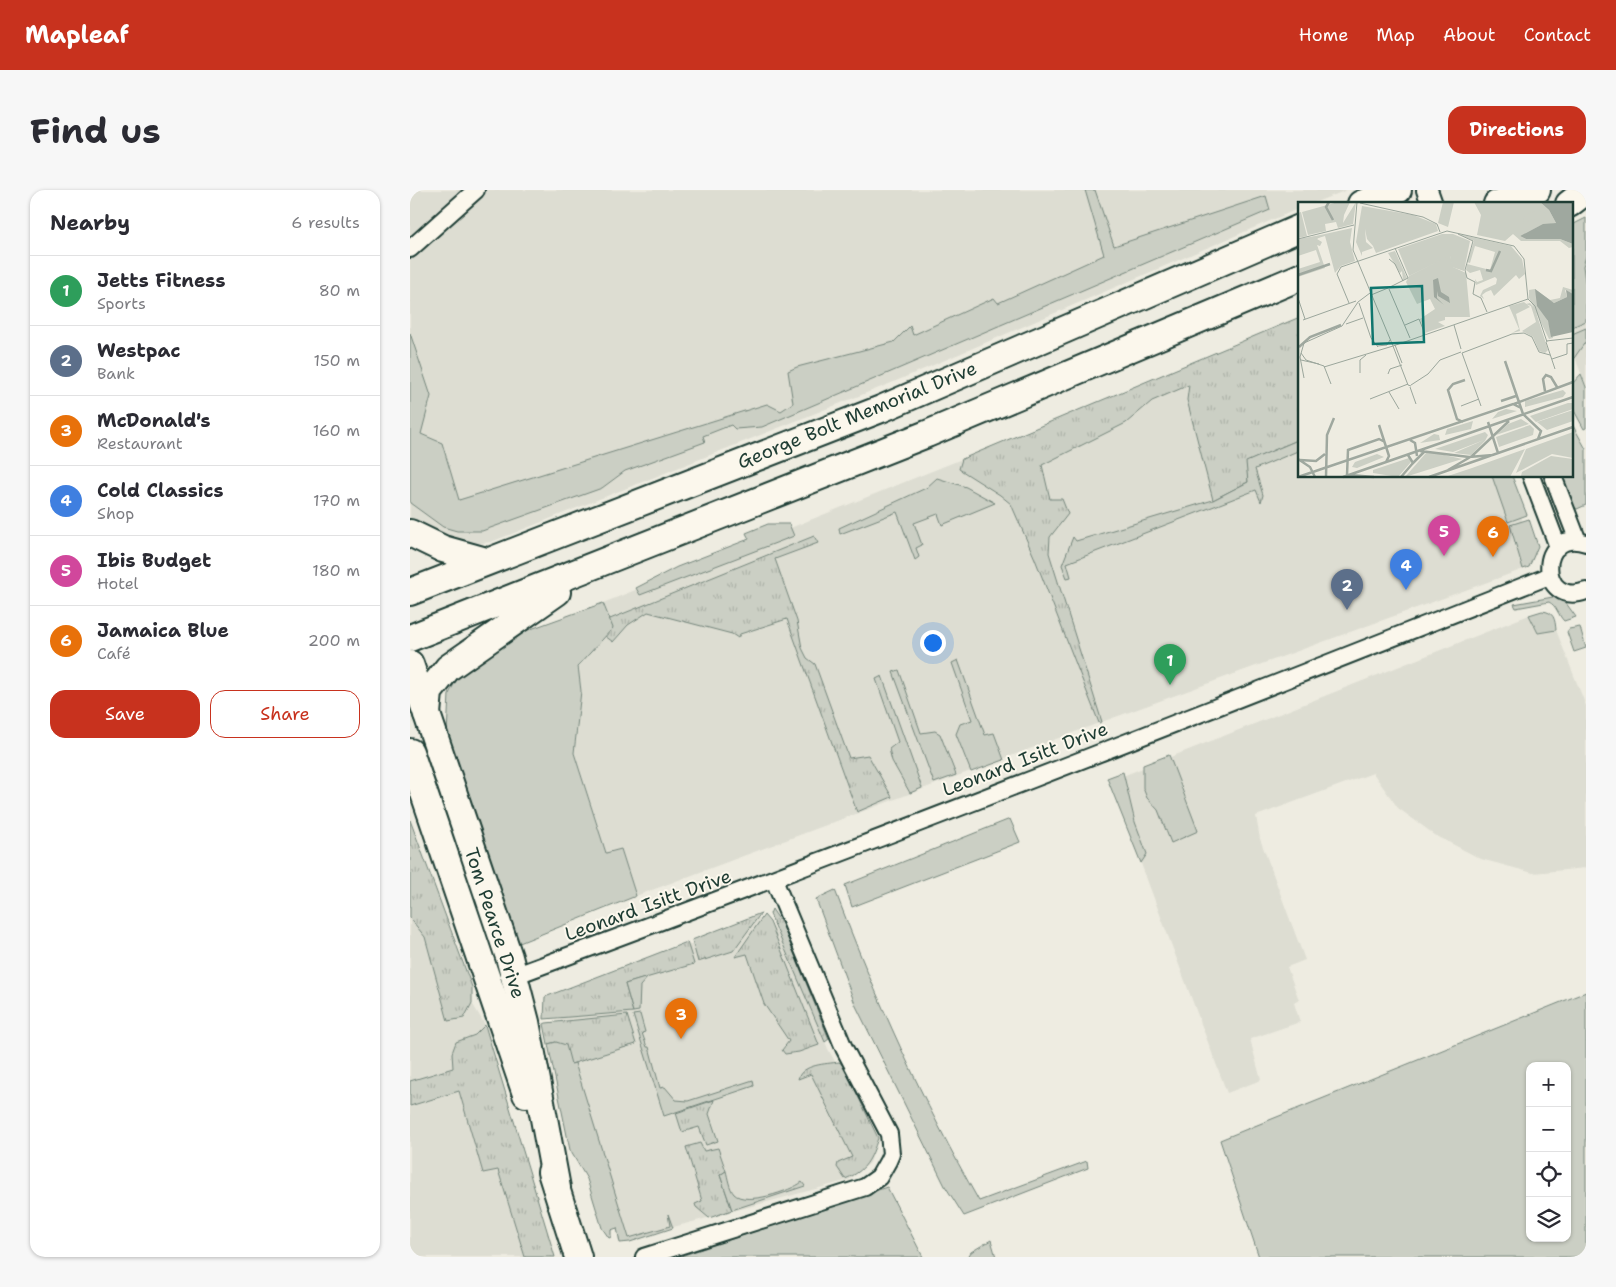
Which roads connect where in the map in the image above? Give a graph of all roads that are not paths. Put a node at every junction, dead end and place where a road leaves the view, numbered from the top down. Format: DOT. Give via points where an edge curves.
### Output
graph roads {
  1 [pos="476,190"];
  2 [pos="1398,190"];
  3 [pos="1427,190"];
  4 [pos="1537,190"];
  5 [pos="1586,191"];
  6 [pos="1366,202"];
  7 [pos="1431,202"];
  8 [pos="1503,202"];
  9 [pos="1572,202"];
  10 [pos="1298,229"];
  11 [pos="410,249"];
  12 [pos="1298,278"];
  13 [pos="1532,478"];
  14 [pos="1554,478"];
  15 [pos="410,533"];
  16 [pos="1582,542"];
  17 [pos="1558,547"];
  18 [pos="486,561"];
  19 [pos="593,567"];
  20 [pos="1549,576"];
  21 [pos="1586,591"];
  22 [pos="410,592"];
  23 [pos="410,638"];
  24 [pos="410,664"];
  25 [pos="428,718"];
  26 [pos="410,752"];
  27 [pos="410,773"];
  28 [pos="424,795"];
  29 [pos="774,880"];
  30 [pos="514,976"];
  31 [pos="557,1188"];
  32 [pos="578,1257"];
  33 [pos="644,1257"];
  1 -- 11 [label="street"];
  2 -- 6 [label="main road"];
  3 -- 7 [label="street"];
  4 -- 8 [label="main road"];
  5 -- 9 [label="main road"];
  10 -- 18 [label="main road, George Bolt Memorial Drive" via="881,409"];
  12 -- 19 [label="main road" via="927,434"];
  13 -- 17 [label="street"];
  14 -- 16 [label="street"];
  15 -- 18 [label="main road" via="443,549"];
  16 -- 17 [label="street" via="1569,541"];
  17 -- 20 [label="street" via="1549,559"];
  18 -- 22 [label="main road, George Bolt Memorial Drive"];
  19 -- 23 [label="main road"];
  19 -- 25 [label="main road" via="448,668 429,692"];
  20 -- 21 [label="street" via="1565,592"];
  20 -- 29 [label="street, Leonard Isitt Drive"];
  24 -- 25 [label="main road, Tom Pearce Drive"];
  25 -- 30 [label="main road, Tom Pearce Drive"];
  26 -- 28 [label="main road, Tom Pearce Drive"];
  27 -- 28 [label="main road"];
  28 -- 31 [label="main road, Tom Pearce Drive"];
  29 -- 30 [label="street, Leonard Isitt Drive"];
  29 -- 33 [label="street" via="844,1048 889,1134 891,1154 879,1177 865,1187"];
  30 -- 31 [label="main road, Tom Pearce Drive" via="526,1022"];
  31 -- 32 [label="main road, Tom Pearce Drive"];
}
